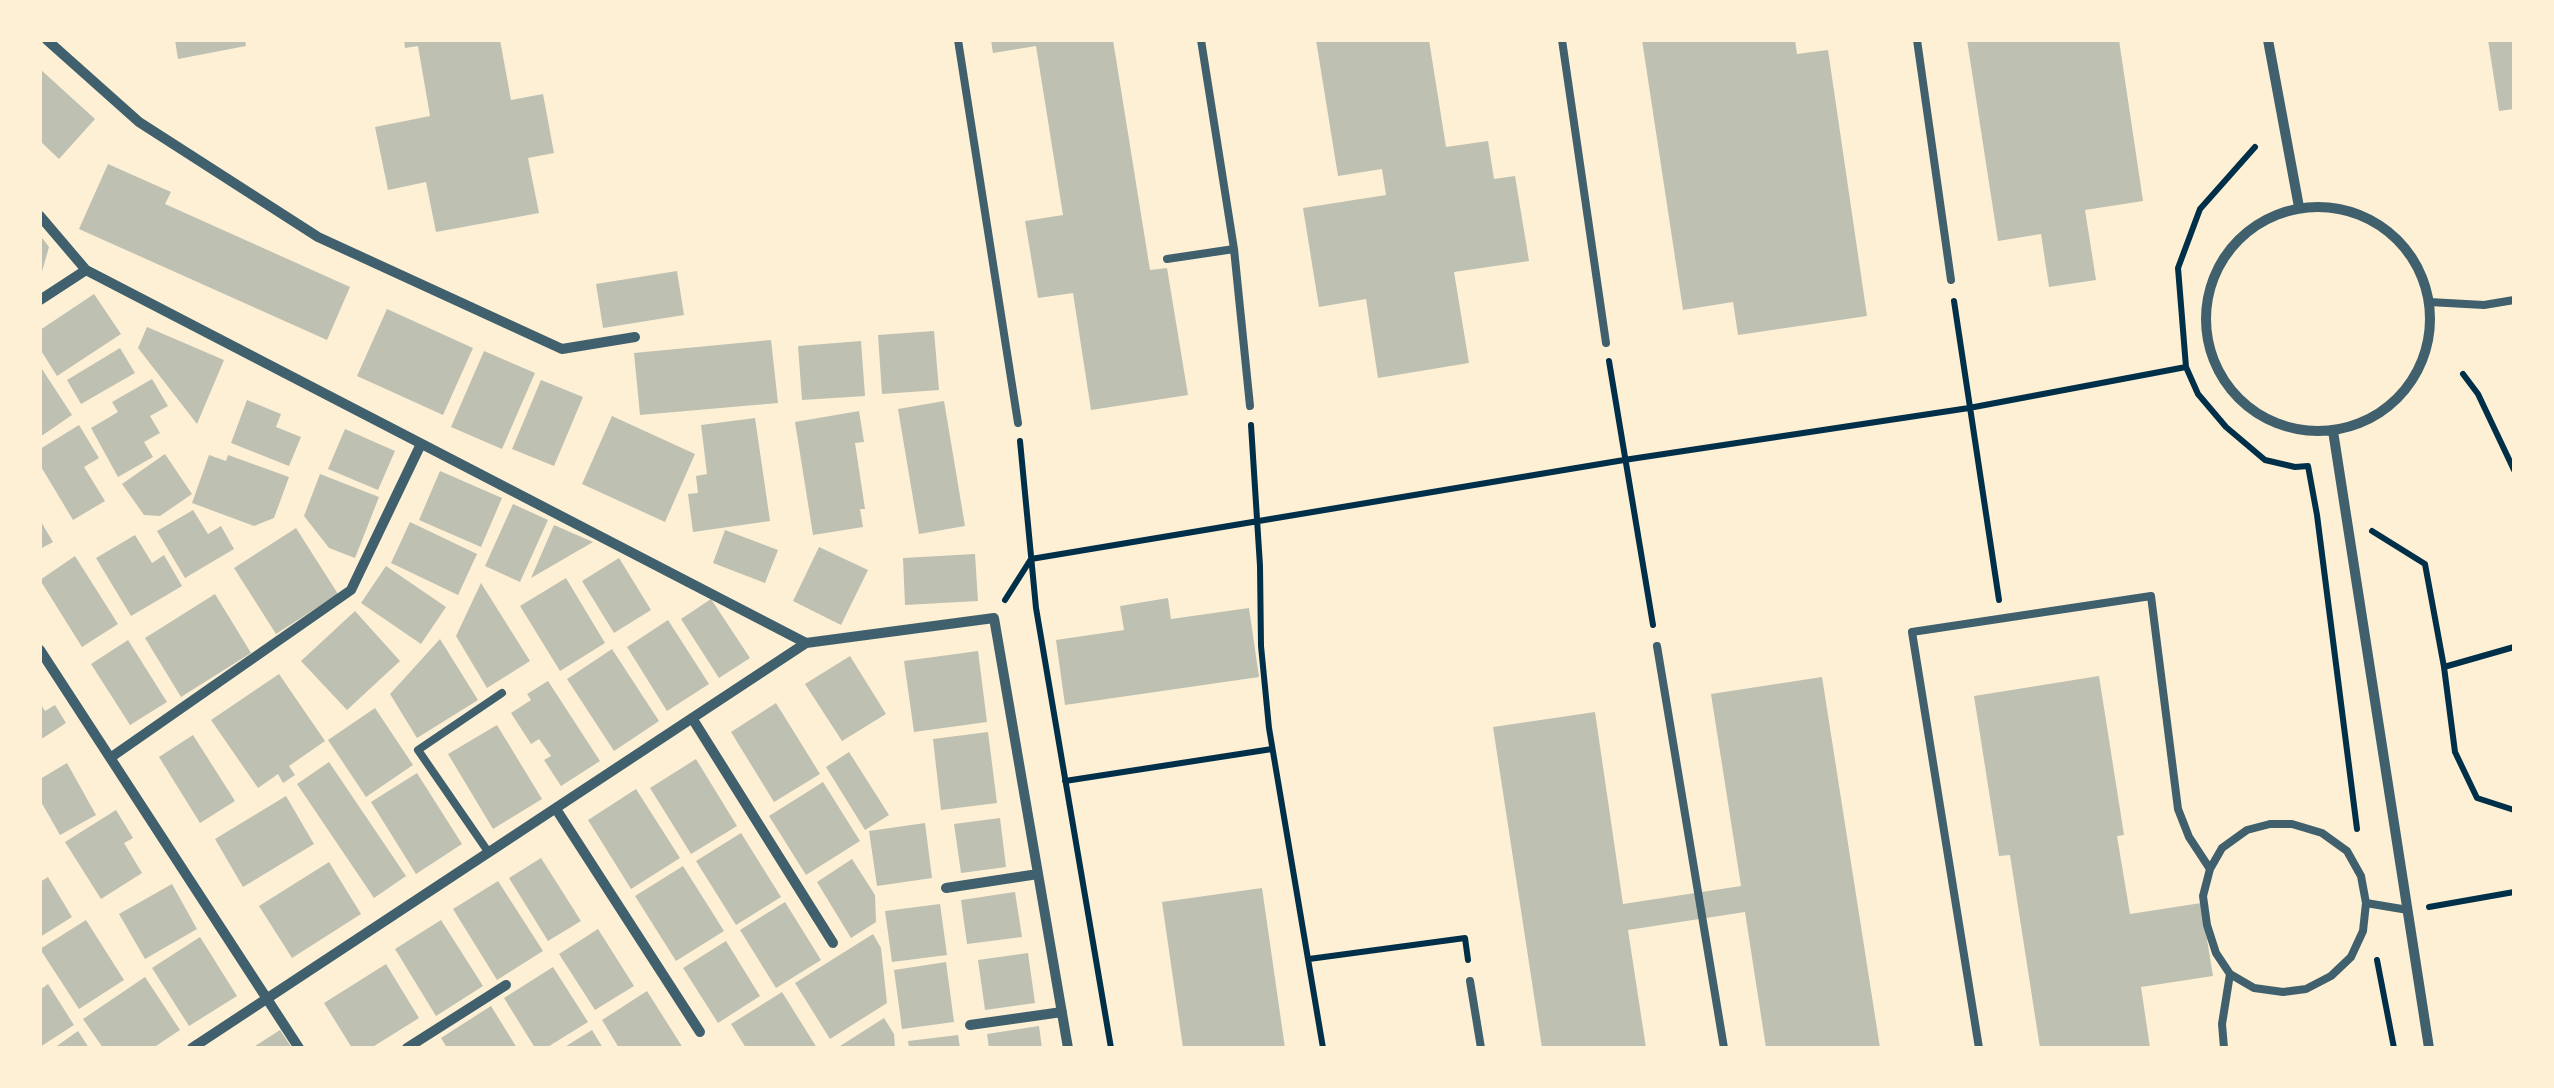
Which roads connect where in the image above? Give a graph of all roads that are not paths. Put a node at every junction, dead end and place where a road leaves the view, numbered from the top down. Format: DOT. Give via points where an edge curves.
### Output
graph roads {
  1 [pos="47,40"];
  2 [pos="958,40"];
  3 [pos="1200,40"];
  4 [pos="1562,40"];
  5 [pos="1916,40"];
  6 [pos="2268,40"];
  7 [pos="2299,207"];
  8 [pos="40,216"];
  9 [pos="1234,250"];
  10 [pos="1167,259"];
  11 [pos="86,270"];
  12 [pos="1951,280"];
  13 [pos="40,300"];
  14 [pos="2514,300"];
  15 [pos="2430,302"];
  16 [pos="635,337"];
  17 [pos="1606,343"];
  18 [pos="1250,406"];
  19 [pos="1018,423"];
  20 [pos="2333,431"];
  21 [pos="421,444"];
  22 [pos="806,643"];
  23 [pos="1657,646"];
  24 [pos="40,650"];
  25 [pos="502,693"];
  26 [pos="692,718"];
  27 [pos="110,758"];
  28 [pos="556,809"];
  29 [pos="489,854"];
  30 [pos="2210,870"];
  31 [pos="1038,874"];
  32 [pos="946,888"];
  33 [pos="2366,903"];
  34 [pos="2408,910"];
  35 [pos="833,943"];
  36 [pos="2230,974"];
  37 [pos="1470,981"];
  38 [pos="506,985"];
  39 [pos="267,1000"];
  40 [pos="1062,1012"];
  41 [pos="970,1025"];
  42 [pos="700,1032"];
  43 [pos="192,1048"];
  44 [pos="299,1048"];
  45 [pos="407,1048"];
  46 [pos="1068,1048"];
  47 [pos="1481,1048"];
  48 [pos="1724,1048"];
  49 [pos="1979,1048"];
  50 [pos="2224,1048"];
  51 [pos="2430,1048"];
  1 -- 16 [label="street" via="139,122 318,237 562,349"];
  2 -- 19 [label="lane"];
  3 -- 9 [label="lane"];
  4 -- 17 [label="lane"];
  5 -- 12 [label="lane"];
  6 -- 7 [label="street"];
  7 -- 15 [label="street" via="2329,206 2384,227 2421,272"];
  7 -- 20 [label="street" via="2240,237 2220,263 2208,294 2206,328 2222,377 2248,406 2281,425"];
  8 -- 11 [label="street"];
  9 -- 10 [label="lane"];
  9 -- 18 [label="lane"];
  11 -- 13 [label="street"];
  11 -- 21 [label="street"];
  14 -- 15 [label="lane"];
  15 -- 20 [label="street" via="2427,346 2408,387 2374,416"];
  20 -- 34 [label="street"];
  21 -- 22 [label="street"];
  21 -- 27 [label="street" via="351,590"];
  22 -- 26 [label="street"];
  22 -- 31 [label="street" via="994,618"];
  23 -- 48 [label="lane"];
  24 -- 27 [label="street"];
  25 -- 29 [label="lane" via="418,750"];
  26 -- 28 [label="street"];
  26 -- 35 [label="street"];
  27 -- 39 [label="street"];
  28 -- 29 [label="street"];
  28 -- 42 [label="street"];
  29 -- 39 [label="street"];
  30 -- 33 [label="lane" via="2222,848 2246,830 2292,824 2322,833 2347,851"];
  30 -- 36 [label="lane" via="2203,896 2206,925"];
  30 -- 49 [label="lane" via="2178,808 2151,596 1912,632"];
  31 -- 32 [label="street"];
  31 -- 40 [label="street"];
  33 -- 34 [label="lane"];
  33 -- 36 [label="lane" via="2363,932 2331,976 2283,992 2254,988"];
  34 -- 51 [label="street"];
  36 -- 50 [label="lane"];
  37 -- 47 [label="lane"];
  38 -- 45 [label="street"];
  39 -- 43 [label="street"];
  39 -- 44 [label="street"];
  40 -- 41 [label="street"];
  40 -- 46 [label="street"];
}
